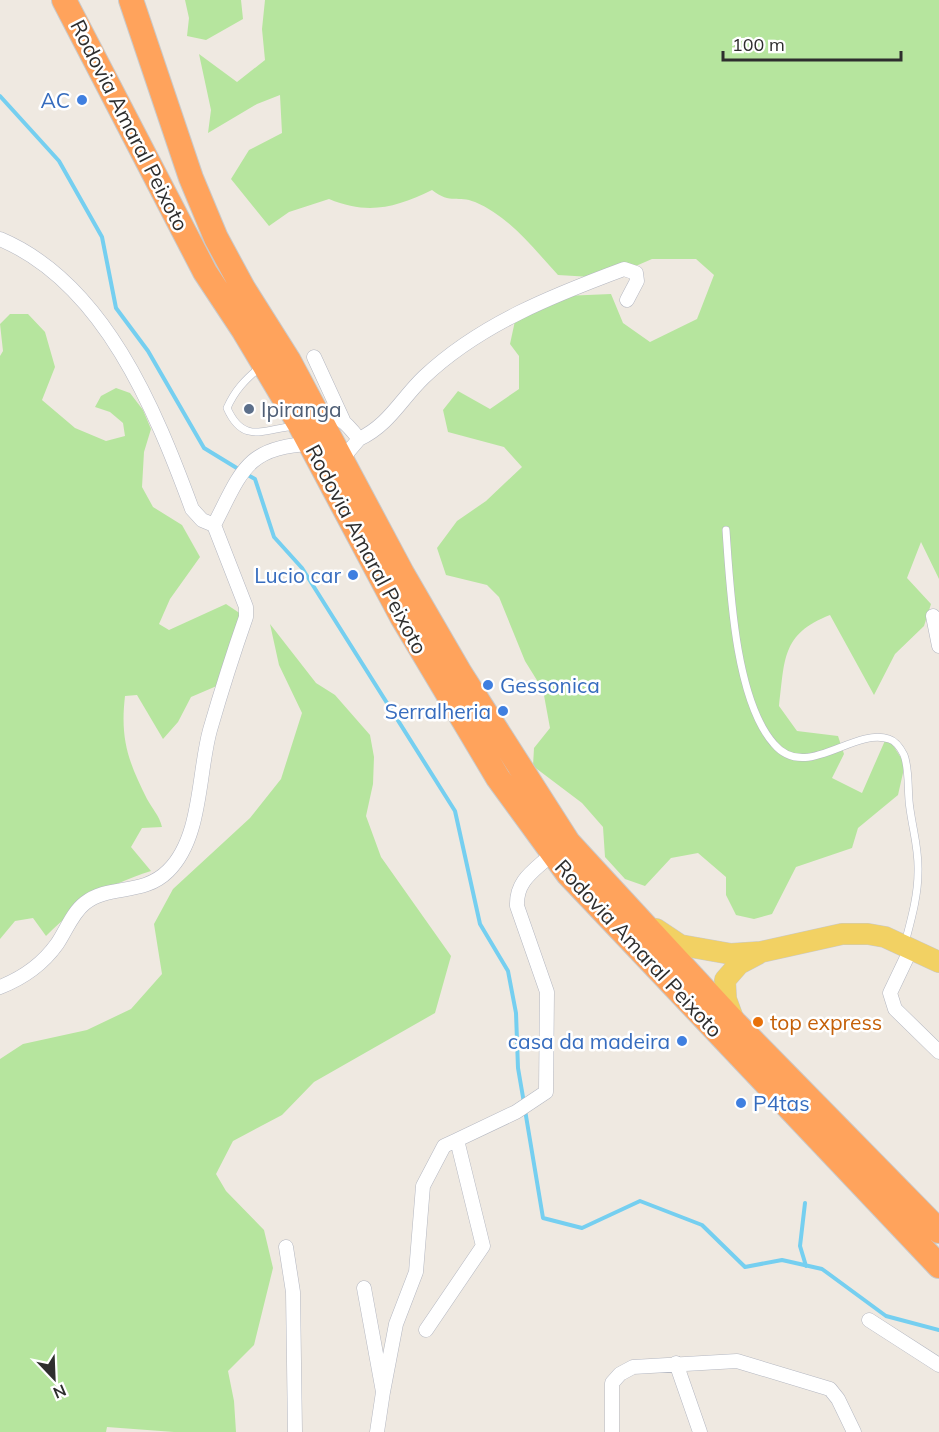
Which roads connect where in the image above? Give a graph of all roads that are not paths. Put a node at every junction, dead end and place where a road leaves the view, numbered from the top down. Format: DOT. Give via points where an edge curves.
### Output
graph roads {
  1 [pos="64,0"];
  2 [pos="84,0"];
  3 [pos="119,0"];
  4 [pos="131,0"];
  5 [pos="191,178"];
  6 [pos="162,189"];
  7 [pos="0,239"];
  8 [pos="627,300"];
  9 [pos="315,357"];
  10 [pos="264,364"];
  11 [pos="343,420"];
  12 [pos="310,428"];
  13 [pos="359,440"];
  14 [pos="342,459"];
  15 [pos="214,525"];
  16 [pos="726,530"];
  17 [pos="933,616"];
  18 [pos="939,646"];
  19 [pos="552,854"];
  20 [pos="610,889"];
  21 [pos="908,947"];
  22 [pos="761,952"];
  23 [pos="939,962"];
  24 [pos="0,987"];
  25 [pos="735,1023"];
  26 [pos="939,1052"];
  27 [pos="457,1140"];
  28 [pos="939,1231"];
  29 [pos="286,1247"];
  30 [pos="939,1266"];
  31 [pos="364,1288"];
  32 [pos="869,1320"];
  33 [pos="426,1329"];
  34 [pos="676,1363"];
  35 [pos="939,1365"];
  36 [pos="382,1392"];
  37 [pos="295,1432"];
  38 [pos="377,1432"];
  39 [pos="612,1432"];
  40 [pos="700,1432"];
  41 [pos="854,1432"];
  1 -- 6 [label="highway, Rodovia Amaral Peixoto"];
  2 -- 6 [label="highway" via="84,13 159,166"];
  3 -- 5 [label="highway" via="169,146"];
  4 -- 5 [label="highway, Rodovia Amaral Peixoto"];
  5 -- 12 [label="highway, Rodovia Amaral Peixoto"];
  6 -- 10 [label="highway, Rodovia Amaral Peixoto" via="205,272"];
  7 -- 15 [label="street" via="47,265 101,322 148,398 192,509 202,520"];
  8 -- 13 [label="street" via="637,280 636,273 624,268 505,319 424,377 387,421"];
  9 -- 11 [label="street"];
  10 -- 12 [label="highway, Rodovia Amaral Peixoto"];
  10 -- 12 [label="lane" via="232,396 227,408 234,424 253,433"];
  11 -- 12 [label="street" via="331,414"];
  11 -- 13 [label="street"];
  12 -- 14 [label="highway, Rodovia Amaral Peixoto"];
  12 -- 15 [label="street" via="288,445 267,450 250,463"];
  12 -- 19 [label="highway, Rodovia Amaral Peixoto" via="393,600 498,778"];
  13 -- 14 [label="street"];
  14 -- 20 [label="highway, Rodovia Amaral Peixoto" via="402,573 489,720 568,842"];
  15 -- 24 [label="street" via="246,607 246,617 210,732 196,813 182,853 168,872 150,884 103,893 83,904 43,960 28,973"];
  16 -- 21 [label="lane" via="741,660 751,705 774,745 792,757 810,757 878,736 892,740 904,757 918,874"];
  17 -- 18 [label="street"];
  19 -- 27 [label="street" via="525,878 516,892 517,906 547,992 547,1089 516,1112"];
  19 -- 30 [label="highway, Rodovia Amaral Peixoto"];
  20 -- 22 [label="main road" via="662,935 680,945 731,954"];
  20 -- 25 [label="highway, Rodovia Amaral Peixoto"];
  21 -- 22 [label="main road" via="885,937 858,933"];
  21 -- 23 [label="main road"];
  21 -- 26 [label="street" via="890,993 895,1009"];
  22 -- 25 [label="main road" via="739,964 725,980 726,999"];
  25 -- 28 [label="highway, Rodovia Amaral Peixoto"];
  27 -- 33 [label="street" via="483,1246"];
  27 -- 36 [label="street" via="444,1146 423,1186 416,1272 396,1324"];
  29 -- 37 [label="street" via="293,1293"];
  31 -- 36 [label="street"];
  32 -- 35 [label="street"];
  34 -- 39 [label="street" via="633,1367 620,1374 611,1390"];
  34 -- 40 [label="street"];
  34 -- 41 [label="street" via="738,1361 830,1389"];
  36 -- 38 [label="street"];
}
